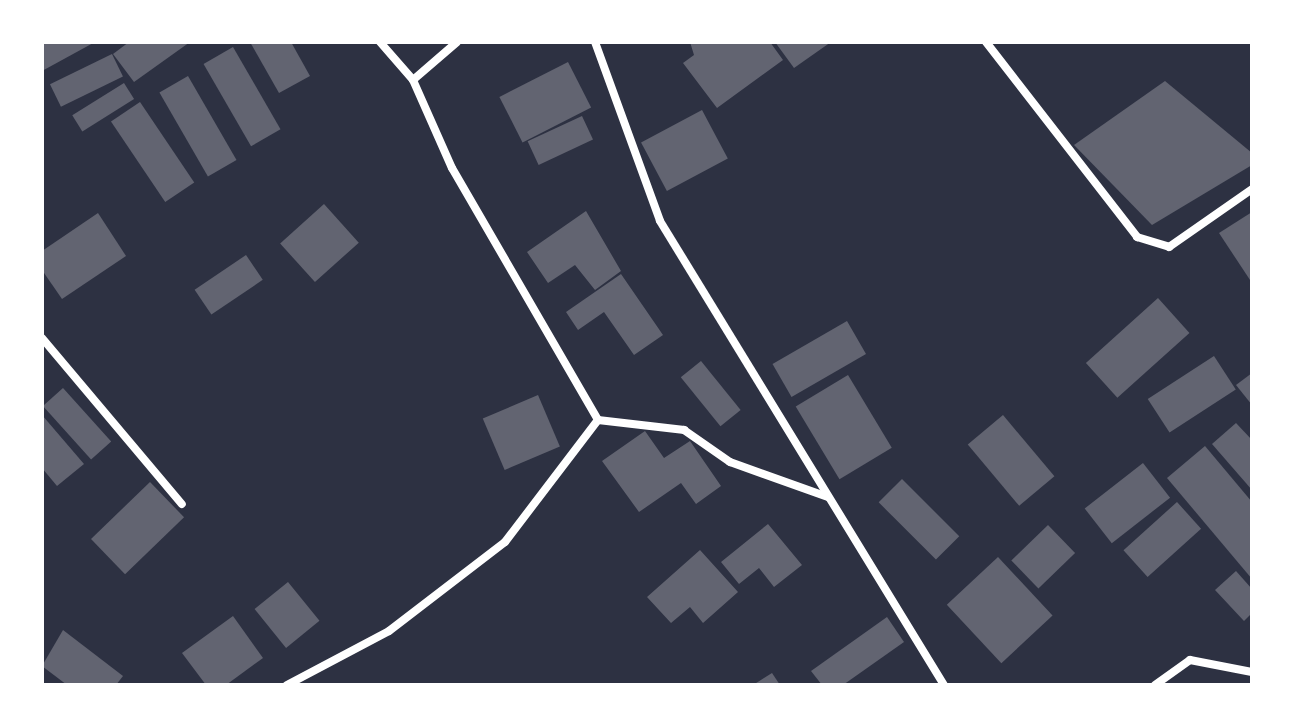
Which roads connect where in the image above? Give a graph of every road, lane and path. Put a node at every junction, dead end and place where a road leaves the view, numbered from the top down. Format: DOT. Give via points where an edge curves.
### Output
graph roads {
  1 [pos="380,42"];
  2 [pos="457,42"];
  3 [pos="595,42"];
  4 [pos="986,42"];
  5 [pos="413,80"];
  6 [pos="1252,189"];
  7 [pos="42,338"];
  8 [pos="598,420"];
  9 [pos="829,497"];
  10 [pos="182,504"];
  11 [pos="1252,672"];
  12 [pos="287,685"];
  13 [pos="944,685"];
  14 [pos="1155,685"];
  1 -- 5 [label="street"];
  2 -- 5 [label="street"];
  3 -- 9 [label="street" via="660,221"];
  4 -- 6 [label="street" via="1137,237 1169,247"];
  5 -- 8 [label="street" via="452,168"];
  7 -- 10 [label="street"];
  8 -- 9 [label="street" via="684,430 730,462"];
  8 -- 12 [label="street" via="505,542 389,631"];
  9 -- 13 [label="street"];
  11 -- 14 [label="street" via="1190,660"];
}
